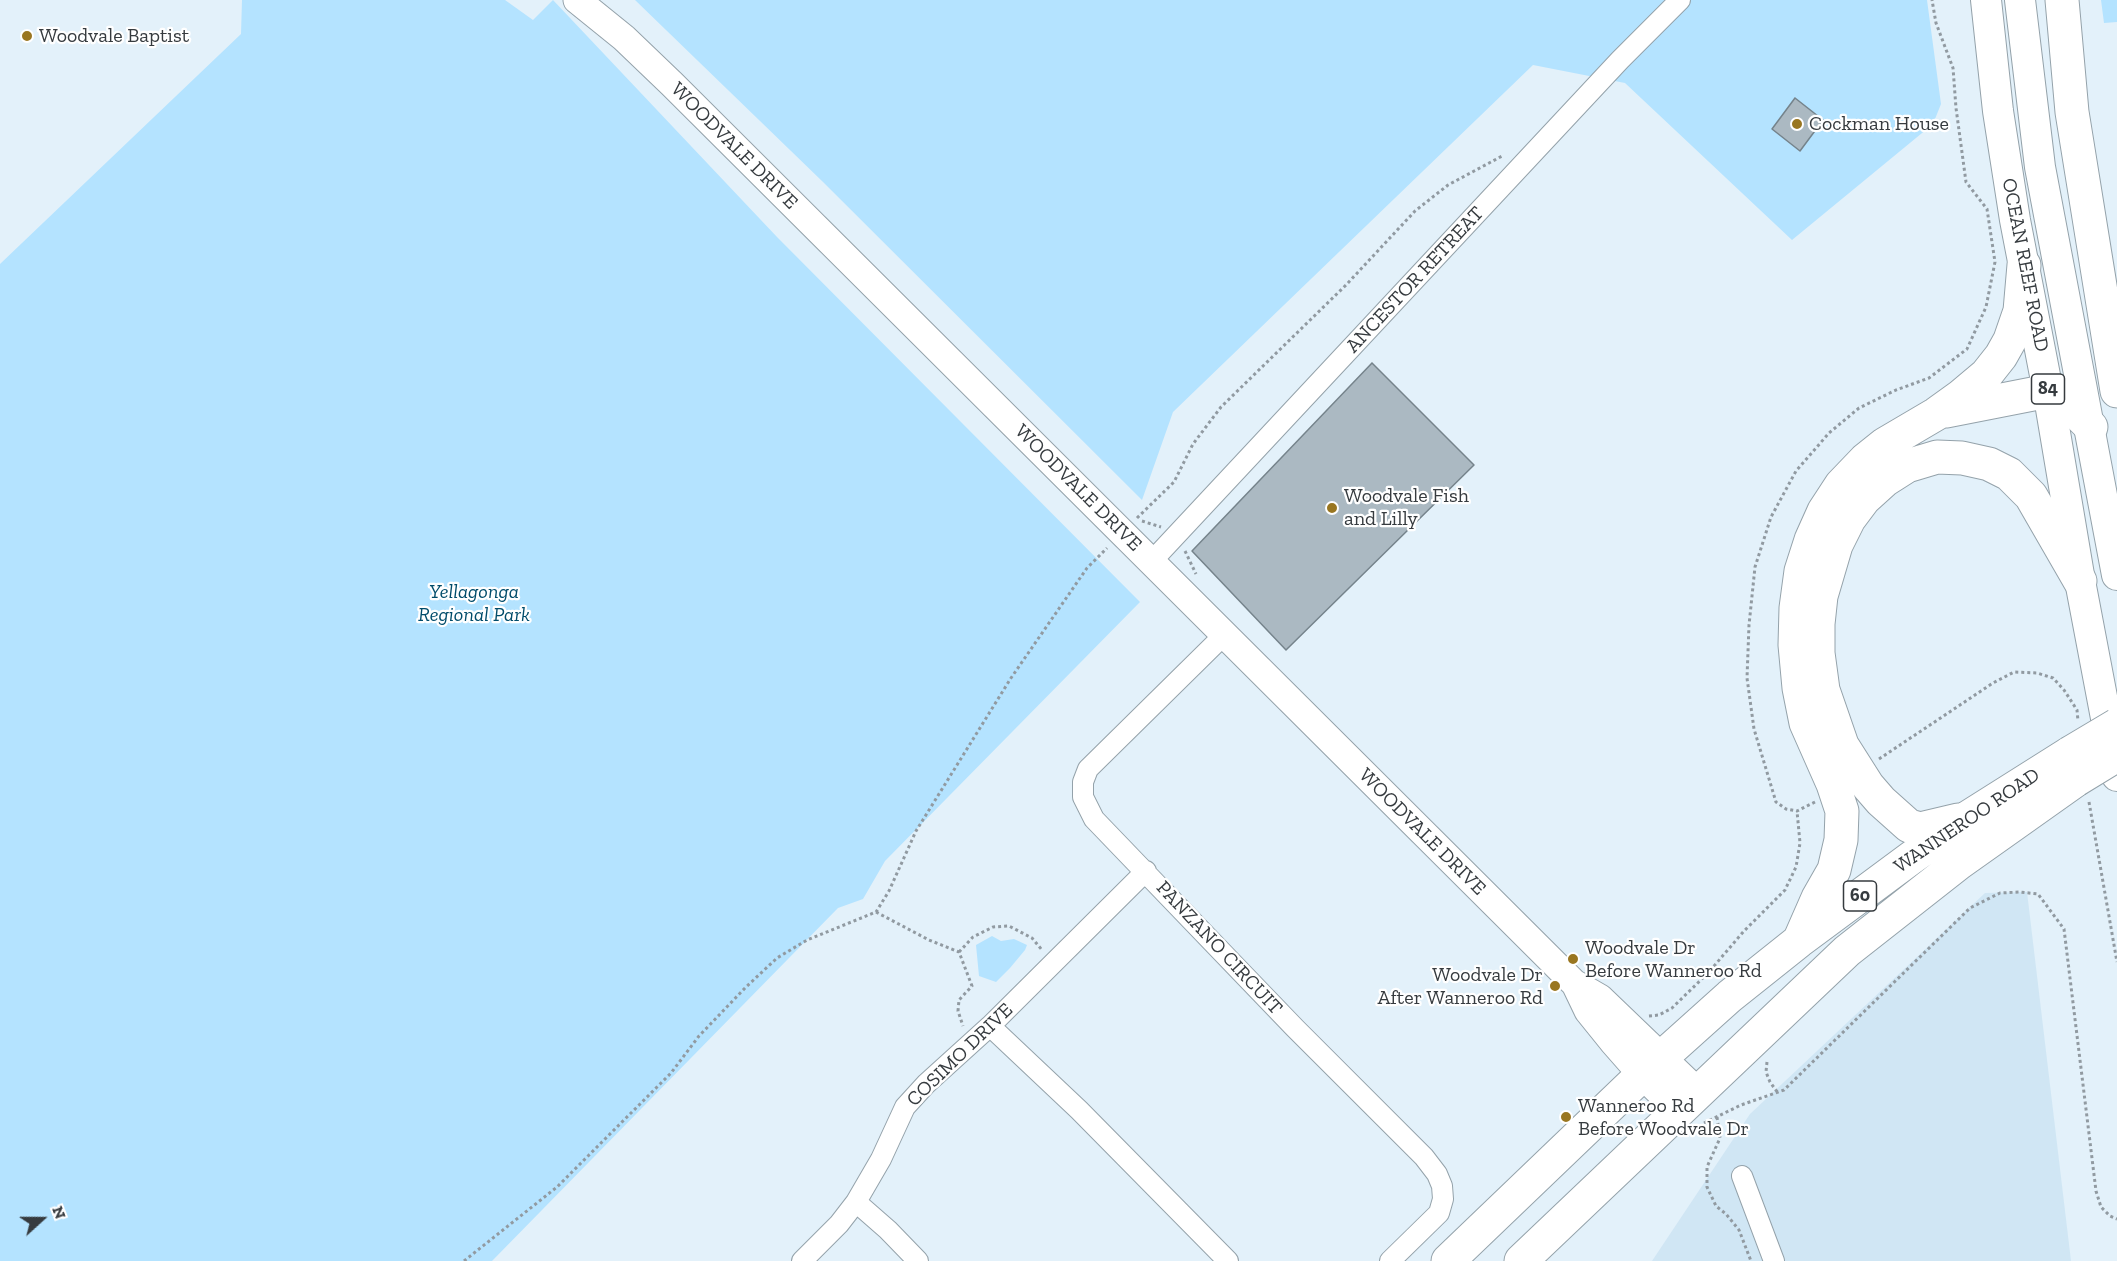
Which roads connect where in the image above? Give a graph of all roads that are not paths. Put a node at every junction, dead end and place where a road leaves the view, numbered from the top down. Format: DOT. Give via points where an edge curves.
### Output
graph roads {
  1 [pos="577,0"];
  2 [pos="1680,0"];
  3 [pos="1986,0"];
  4 [pos="2020,0"];
  5 [pos="2062,0"];
  6 [pos="2024,266"];
  7 [pos="2048,391"];
  8 [pos="2117,391"];
  9 [pos="1936,414"];
  10 [pos="2091,427"];
  11 [pos="1152,561"];
  12 [pos="2117,575"];
  13 [pos="2080,581"];
  14 [pos="1224,635"];
  15 [pos="2117,725"];
  16 [pos="2117,755"];
  17 [pos="2073,766"];
  18 [pos="2117,776"];
  19 [pos="1967,818"];
  20 [pos="1146,871"];
  21 [pos="1799,941"];
  22 [pos="982,1025"];
  23 [pos="1652,1066"];
  24 [pos="1698,1106"];
  25 [pos="1742,1176"];
  26 [pos="856,1202"];
  27 [pos="802,1261"];
  28 [pos="918,1261"];
  29 [pos="1228,1261"];
  30 [pos="1390,1261"];
  31 [pos="1448,1261"];
  32 [pos="1521,1261"];
  33 [pos="1774,1261"];
  1 -- 11 [label="street, WOODVALE DRIVE" via="656,69"];
  2 -- 11 [label="street, ANCESTOR RETREAT"];
  3 -- 6 [label="main road, OCEAN REEF ROAD / 84" via="1998,111"];
  4 -- 10 [label="main road, OCEAN REEF ROAD / 84" via="2040,167"];
  5 -- 8 [label="highway" via="2074,124"];
  6 -- 7 [label="main road, OCEAN REEF ROAD / 84"];
  6 -- 9 [label="highway" via="2020,311 2001,356 1986,375"];
  7 -- 9 [label="highway"];
  7 -- 10 [label="highway" via="2058,395"];
  7 -- 13 [label="main road, OCEAN REEF ROAD / 84"];
  9 -- 21 [label="highway" via="1885,444 1841,485 1824,511 1801,571 1795,645 1799,688 1806,723 1842,811 1834,870"];
  10 -- 12 [label="main road, OCEAN REEF ROAD / 84"];
  11 -- 14 [label="street, WOODVALE DRIVE"];
  13 -- 18 [label="main road, OCEAN REEF ROAD / 84"];
  13 -- 19 [label="highway" via="2031,496 2008,474 1989,464 1962,458 1937,457 1907,466 1885,480 1864,499 1836,545 1821,596 1818,653 1823,690 1842,745 1868,786 1909,825 1920,829"];
  14 -- 20 [label="street, PANZANO CIRCUIT" via="1098,757 1083,782 1083,797 1094,819"];
  14 -- 23 [label="street, WOODVALE DRIVE" via="1574,983 1588,1011"];
  15 -- 17 [label="highway, WANNEROO ROAD / 60, bridge"];
  16 -- 17 [label="highway, 60, bridge"];
  17 -- 19 [label="highway, WANNEROO ROAD / 60"];
  17 -- 24 [label="highway, 60" via="1959,863 1846,951"];
  19 -- 21 [label="highway, WANNEROO ROAD / 60"];
  20 -- 22 [label="street, COSIMO DRIVE"];
  20 -- 30 [label="street, PANZANO CIRCUIT" via="1437,1174 1443,1199 1438,1213"];
  21 -- 23 [label="highway, WANNEROO ROAD / 60"];
  22 -- 26 [label="street, COSIMO DRIVE" via="905,1107"];
  22 -- 29 [label="street" via="1079,1110"];
  23 -- 24 [label="street, WOODVALE DRIVE"];
  23 -- 31 [label="highway, WANNEROO ROAD / 60"];
  24 -- 32 [label="highway, 60"];
  25 -- 33 [label="street"];
  26 -- 27 [label="street, COSIMO DRIVE"];
  26 -- 28 [label="street"];
}
